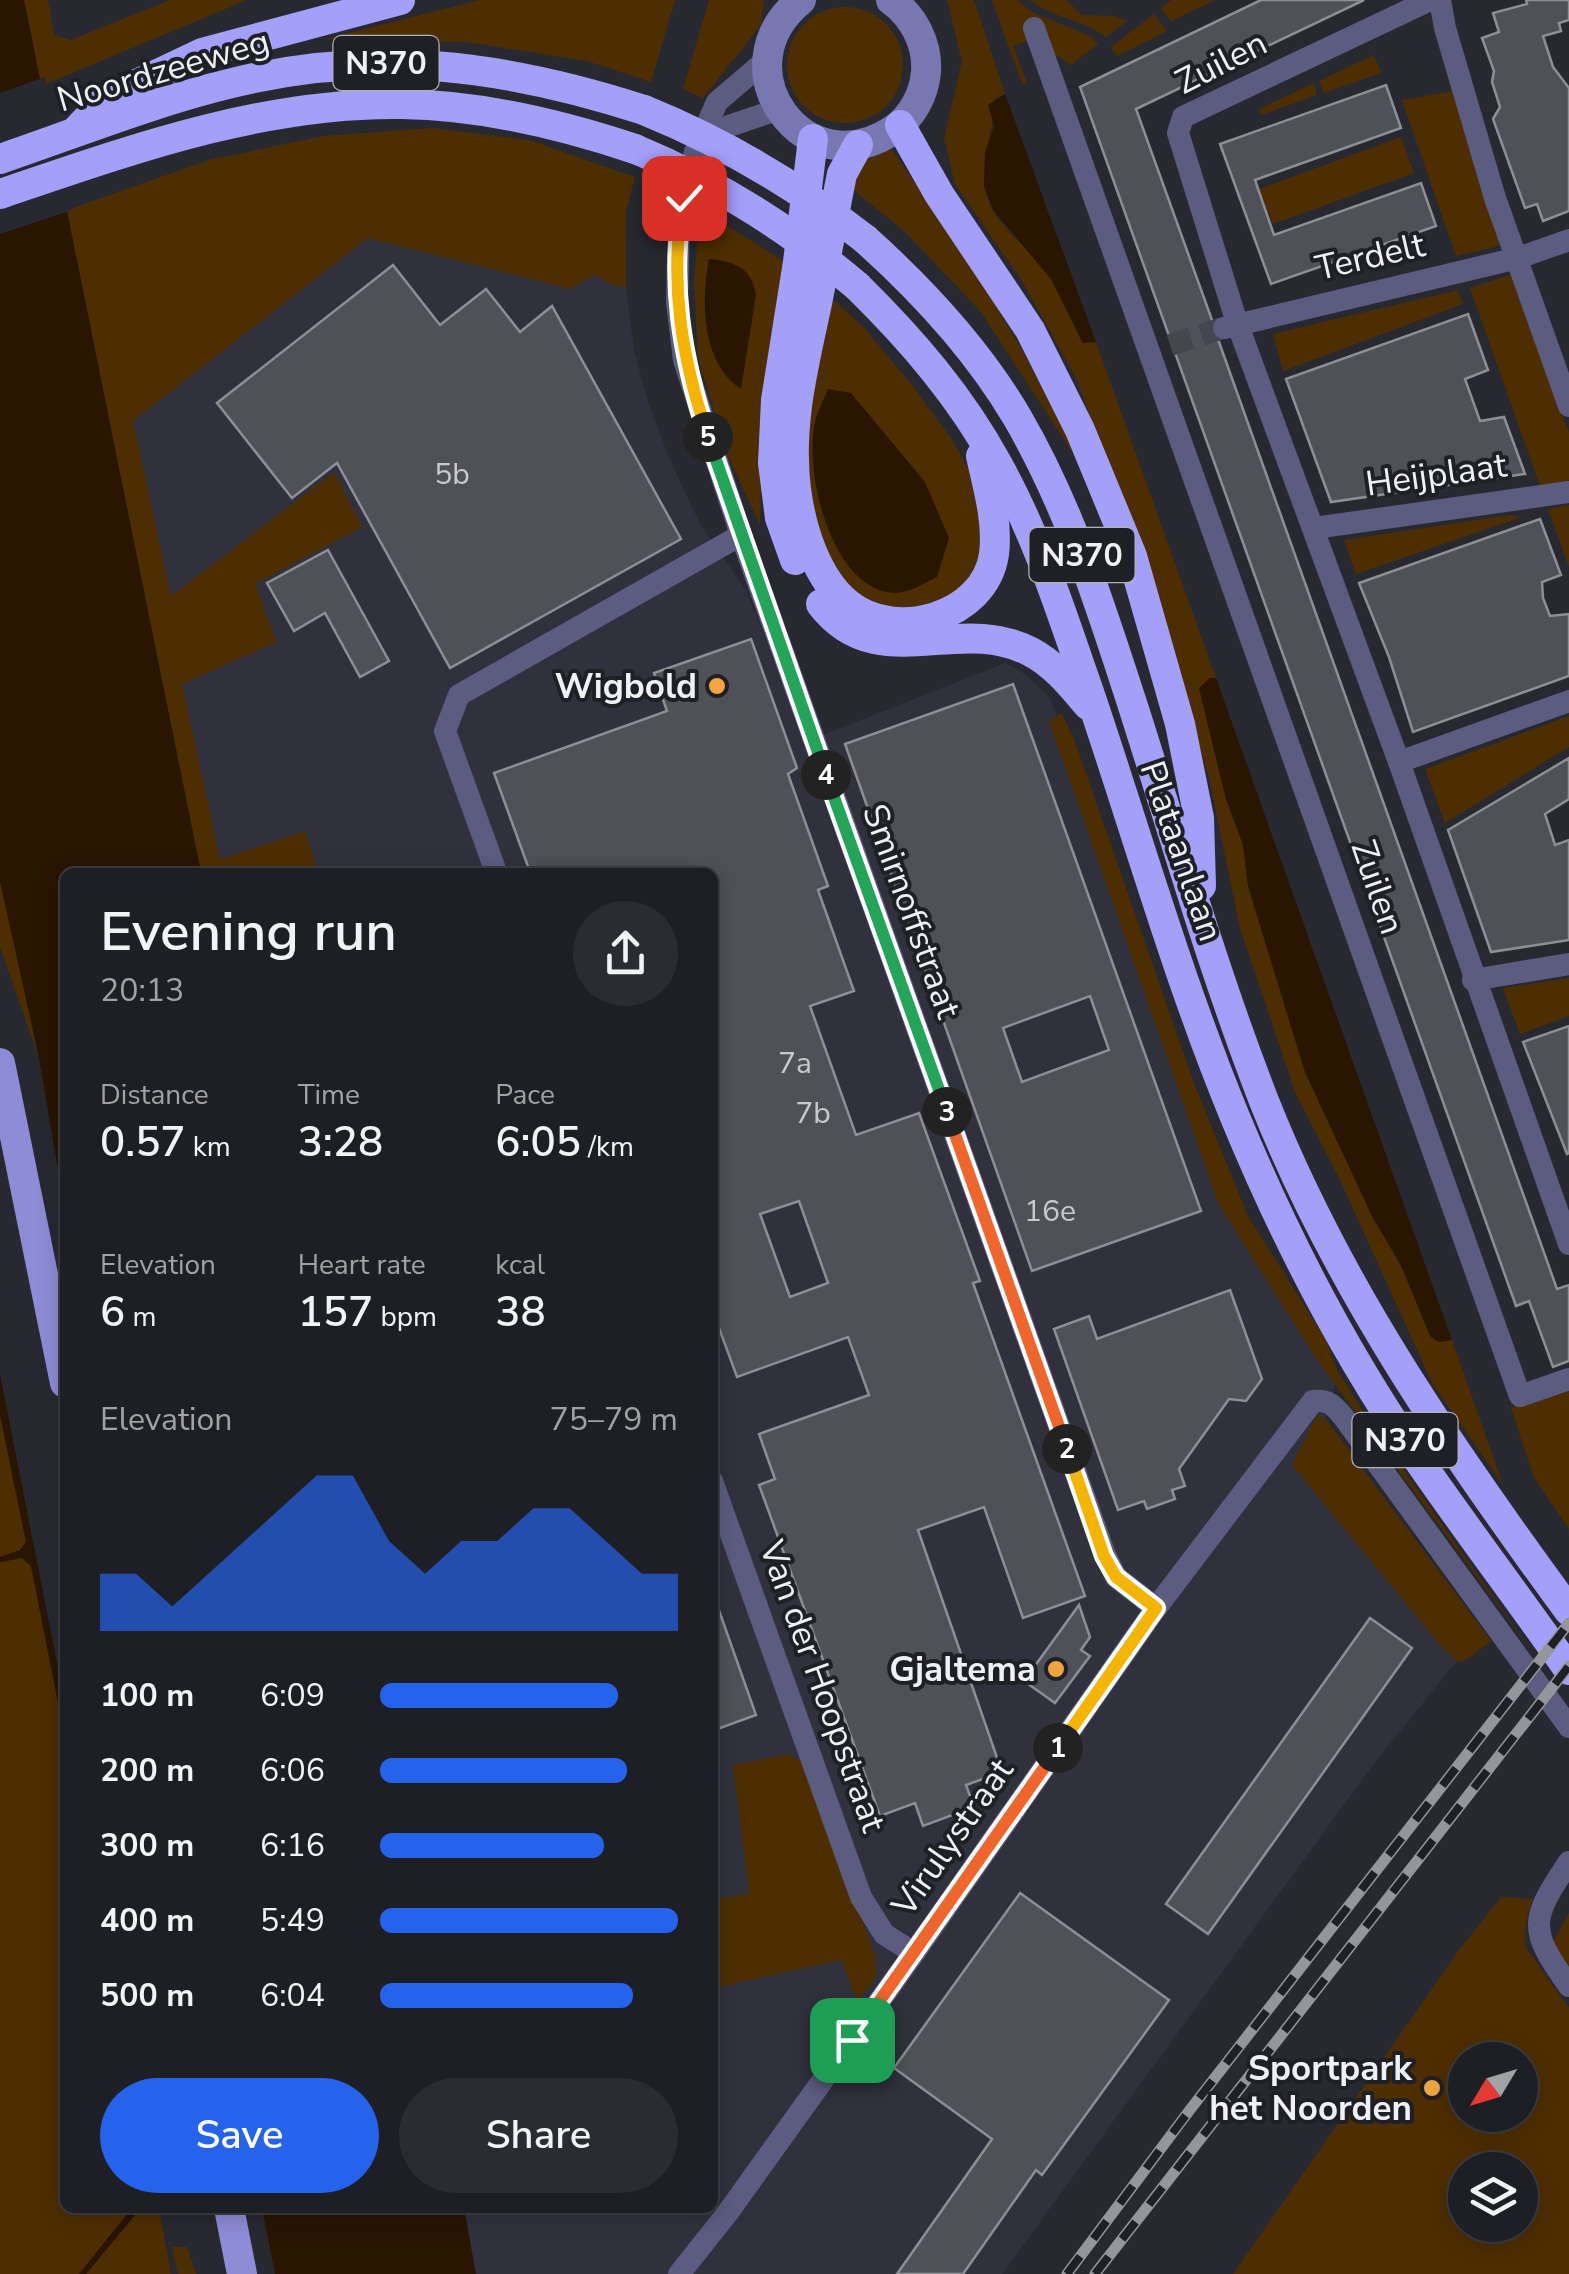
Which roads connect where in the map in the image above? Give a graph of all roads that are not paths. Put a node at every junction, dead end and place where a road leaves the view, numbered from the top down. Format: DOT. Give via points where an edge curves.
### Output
graph roads {
  1 [pos="400,0"];
  2 [pos="801,0"];
  3 [pos="1430,0"];
  4 [pos="1440,0"];
  5 [pos="903,5"];
  6 [pos="1034,28"];
  7 [pos="766,60"];
  8 [pos="127,101"];
  9 [pos="779,109"];
  10 [pos="644,110"];
  11 [pos="900,126"];
  12 [pos="813,139"];
  13 [pos="858,145"];
  14 [pos="634,149"];
  15 [pos="695,152"];
  16 [pos="0,159"];
  17 [pos="0,194"];
  18 [pos="1569,240"];
  19 [pos="1518,258"];
  20 [pos="1230,326"];
  21 [pos="1569,406"];
  22 [pos="974,424"];
  23 [pos="1569,492"];
  24 [pos="1314,528"];
  25 [pos="741,535"];
  26 [pos="1569,701"];
  27 [pos="1096,715"];
  28 [pos="1398,762"];
  29 [pos="495,868"];
  30 [pos="1202,924"];
  31 [pos="1569,964"];
  32 [pos="1474,980"];
  33 [pos="0,1063"];
  34 [pos="1569,1244"];
  35 [pos="60,1358"];
  36 [pos="1569,1378"];
  37 [pos="718,1497"];
  38 [pos="1156,1608"];
  39 [pos="1569,1611"];
  40 [pos="1569,1670"];
  41 [pos="1569,1727"];
  42 [pos="1569,1862"];
  43 [pos="914,1952"];
  44 [pos="1569,1986"];
  45 [pos="230,2213"];
  46 [pos="242,2274"];
  47 [pos="679,2274"];
  1 -- 8 [label="highway, N370" via="239,41"];
  2 -- 7 [label="main road" via="781,20"];
  3 -- 20 [label="street, Zuilen" via="1182,117 1178,133"];
  4 -- 19 [label="street"];
  5 -- 11 [label="main road" via="923,44 926,74 918,102"];
  6 -- 36 [label="street, Zuilen" via="1160,349 1520,1396"];
  7 -- 9 [label="main road"];
  7 -- 15 [label="street, Smirnoffstraat" via="717,102"];
  8 -- 10 [label="highway, Noordzeeweg / N370" via="327,66 385,63 508,74"];
  8 -- 16 [label="highway, Noordzeeweg / N370" via="74,134"];
  9 -- 12 [label="main road"];
  9 -- 15 [label="street" via="729,126"];
  10 -- 30 [label="highway, Plataanlaan / N370, bridge" via="782,178 864,239 979,361 1069,520"];
  11 -- 13 [label="main road"];
  11 -- 30 [label="highway, N370" via="1030,330 1132,556 1199,818"];
  12 -- 13 [label="main road"];
  12 -- 27 [label="highway, N370" via="773,463 780,518 802,579 838,622 871,640 990,638 1031,652"];
  13 -- 22 [label="highway, N370" via="842,174 791,440 808,542 825,578 851,607 884,621 920,622 956,607 983,581 994,556 994,512"];
  14 -- 17 [label="highway, Noordzeeweg / N370" via="537,120 402,104 294,111 136,148"];
  14 -- 22 [label="highway, Plataanlaan / N370, bridge" via="789,231 857,286 925,357"];
  15 -- 25 [label="street, Smirnoffstraat" via="679,223 676,302 684,360"];
  18 -- 19 [label="street, Terdelt"];
  19 -- 20 [label="street, Terdelt"];
  19 -- 21 [label="street"];
  20 -- 24 [label="street, Zuilen"];
  22 -- 27 [label="highway, Plataanlaan / N370" via="1038,550"];
  23 -- 24 [label="street, Heijplaat"];
  24 -- 28 [label="street, Zuilen"];
  25 -- 29 [label="street" via="459,695 445,730"];
  25 -- 38 [label="street, Smirnoffstraat" via="1104,1556 1116,1577"];
  26 -- 28 [label="street"];
  27 -- 40 [label="highway, Plataanlaan / N370" via="1218,1073 1289,1238 1416,1457"];
  28 -- 32 [label="street, Zuilen"];
  30 -- 39 [label="highway, Plataanlaan / N370" via="1265,1104 1346,1274 1427,1413"];
  31 -- 32 [label="street"];
  32 -- 34 [label="street, Zuilen"];
  33 -- 35 [label="main road"];
  37 -- 43 [label="street, Van der Hoopstraat" via="861,1897 884,1934"];
  38 -- 41 [label="street, Virulystraat" via="1305,1408 1324,1400 1345,1419"];
  38 -- 43 [label="street, Virulystraat"];
  42 -- 44 [label="street" via="1538,1922 1546,1954"];
  43 -- 47 [label="street, Virulystraat"];
  45 -- 46 [label="main road"];
}
